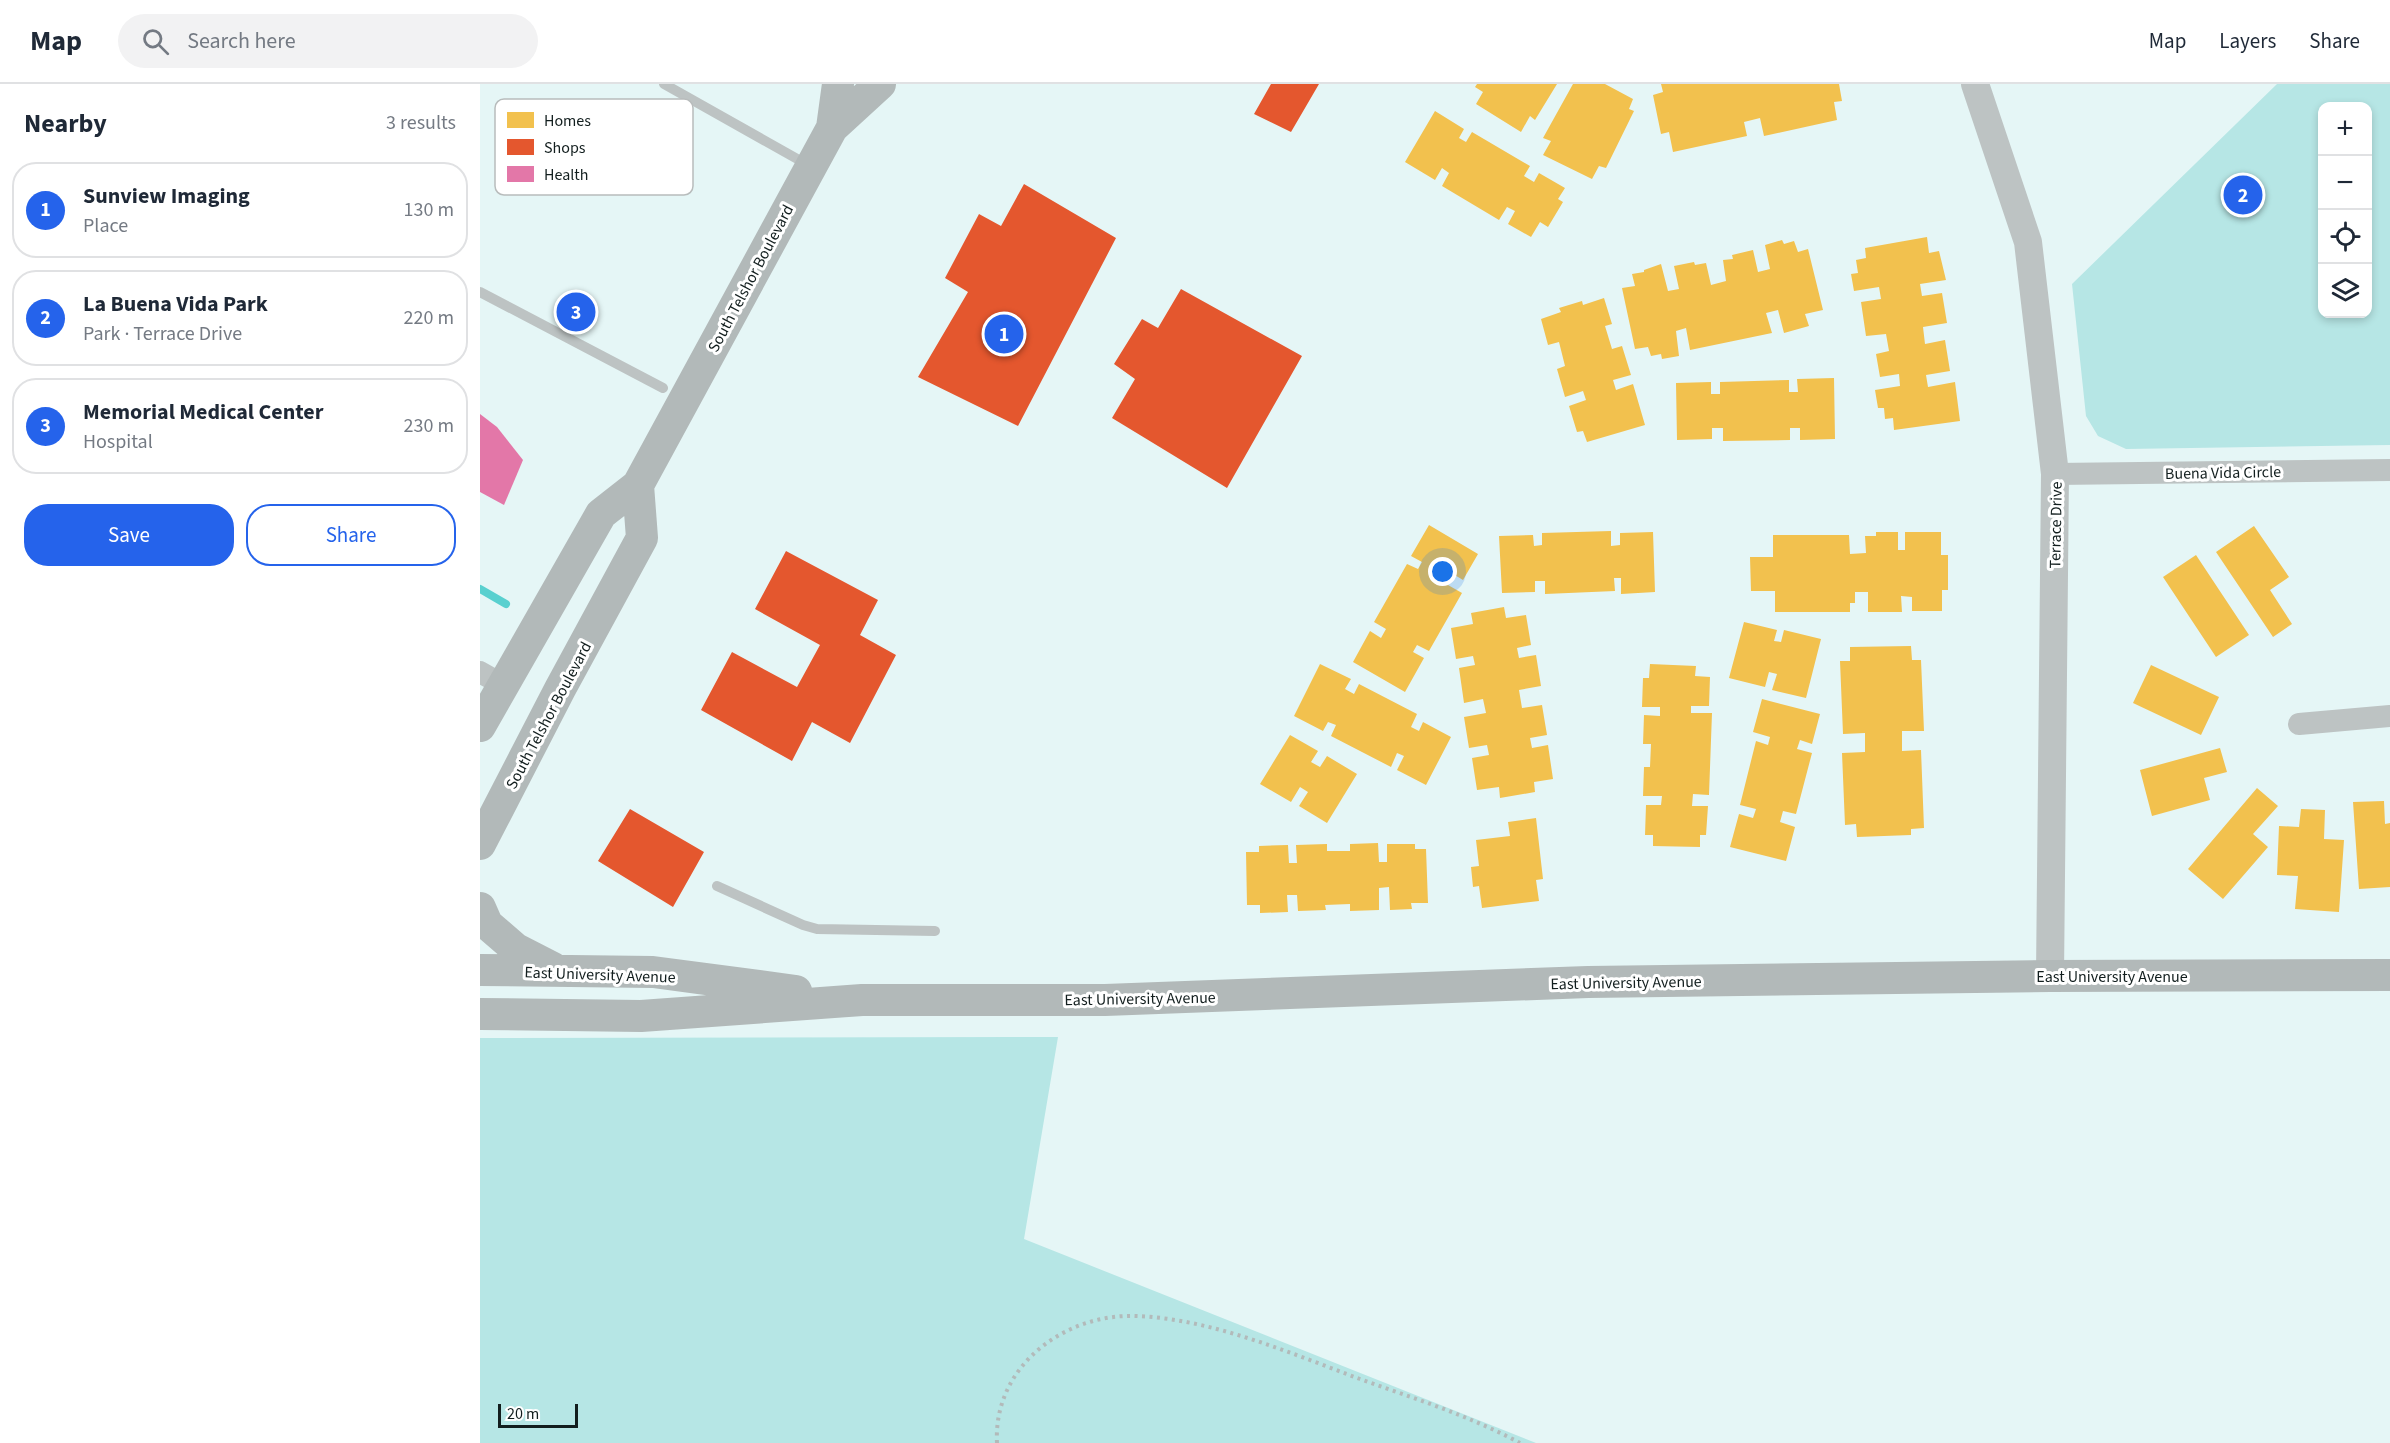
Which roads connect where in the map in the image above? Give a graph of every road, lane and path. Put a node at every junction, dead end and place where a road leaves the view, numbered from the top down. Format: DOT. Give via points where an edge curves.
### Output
graph roads {
  1 [pos="664,84"];
  2 [pos="838,84"];
  3 [pos="880,84"];
  4 [pos="1975,84"];
  5 [pos="683,89"];
  6 [pos="832,128"];
  7 [pos="811,167"];
  8 [pos="480,292"];
  9 [pos="663,388"];
  10 [pos="2390,470"];
  11 [pos="2055,474"];
  12 [pos="638,485"];
  13 [pos="491,679"];
  14 [pos="2390,716"];
  15 [pos="2299,724"];
  16 [pos="480,726"];
  17 [pos="480,844"];
  18 [pos="717,886"];
  19 [pos="480,908"];
  20 [pos="935,931"];
  21 [pos="480,970"];
  22 [pos="559,971"];
  23 [pos="2390,975"];
  24 [pos="2050,976"];
  25 [pos="862,1000"];
  26 [pos="480,1014"];
  27 [pos="997,1443"];
  28 [pos="1520,1443"];
  1 -- 5 [label="lane"];
  2 -- 6 [label="main road"];
  3 -- 6 [label="main road, South Telshor Boulevard"];
  4 -- 11 [label="street, Terrace Drive" via="2028,242"];
  5 -- 7 [label="lane"];
  6 -- 7 [label="main road, South Telshor Boulevard"];
  7 -- 12 [label="main road, South Telshor Boulevard"];
  8 -- 9 [label="lane"];
  10 -- 11 [label="street, Buena Vida Circle"];
  11 -- 24 [label="street, Terrace Drive"];
  12 -- 13 [label="main road, South Telshor Boulevard" via="601,514"];
  12 -- 17 [label="main road, South Telshor Boulevard" via="642,538"];
  13 -- 16 [label="main road, South Telshor Boulevard"];
  14 -- 15 [label="street"];
  18 -- 20 [label="lane" via="818,929"];
  19 -- 22 [label="main road" via="487,924 516,949"];
  21 -- 22 [label="main road, East University Avenue"];
  22 -- 25 [label="main road, East University Avenue" via="653,972"];
  23 -- 24 [label="main road, East University Avenue"];
  24 -- 25 [label="main road, East University Avenue" via="1588,982 1105,1000"];
  25 -- 26 [label="main road, East University Avenue" via="641,1016"];
  27 -- 28 [label="path" via="1000,1405 1006,1388 1027,1358 1075,1326 1134,1315 1174,1319 1262,1343"];
}
